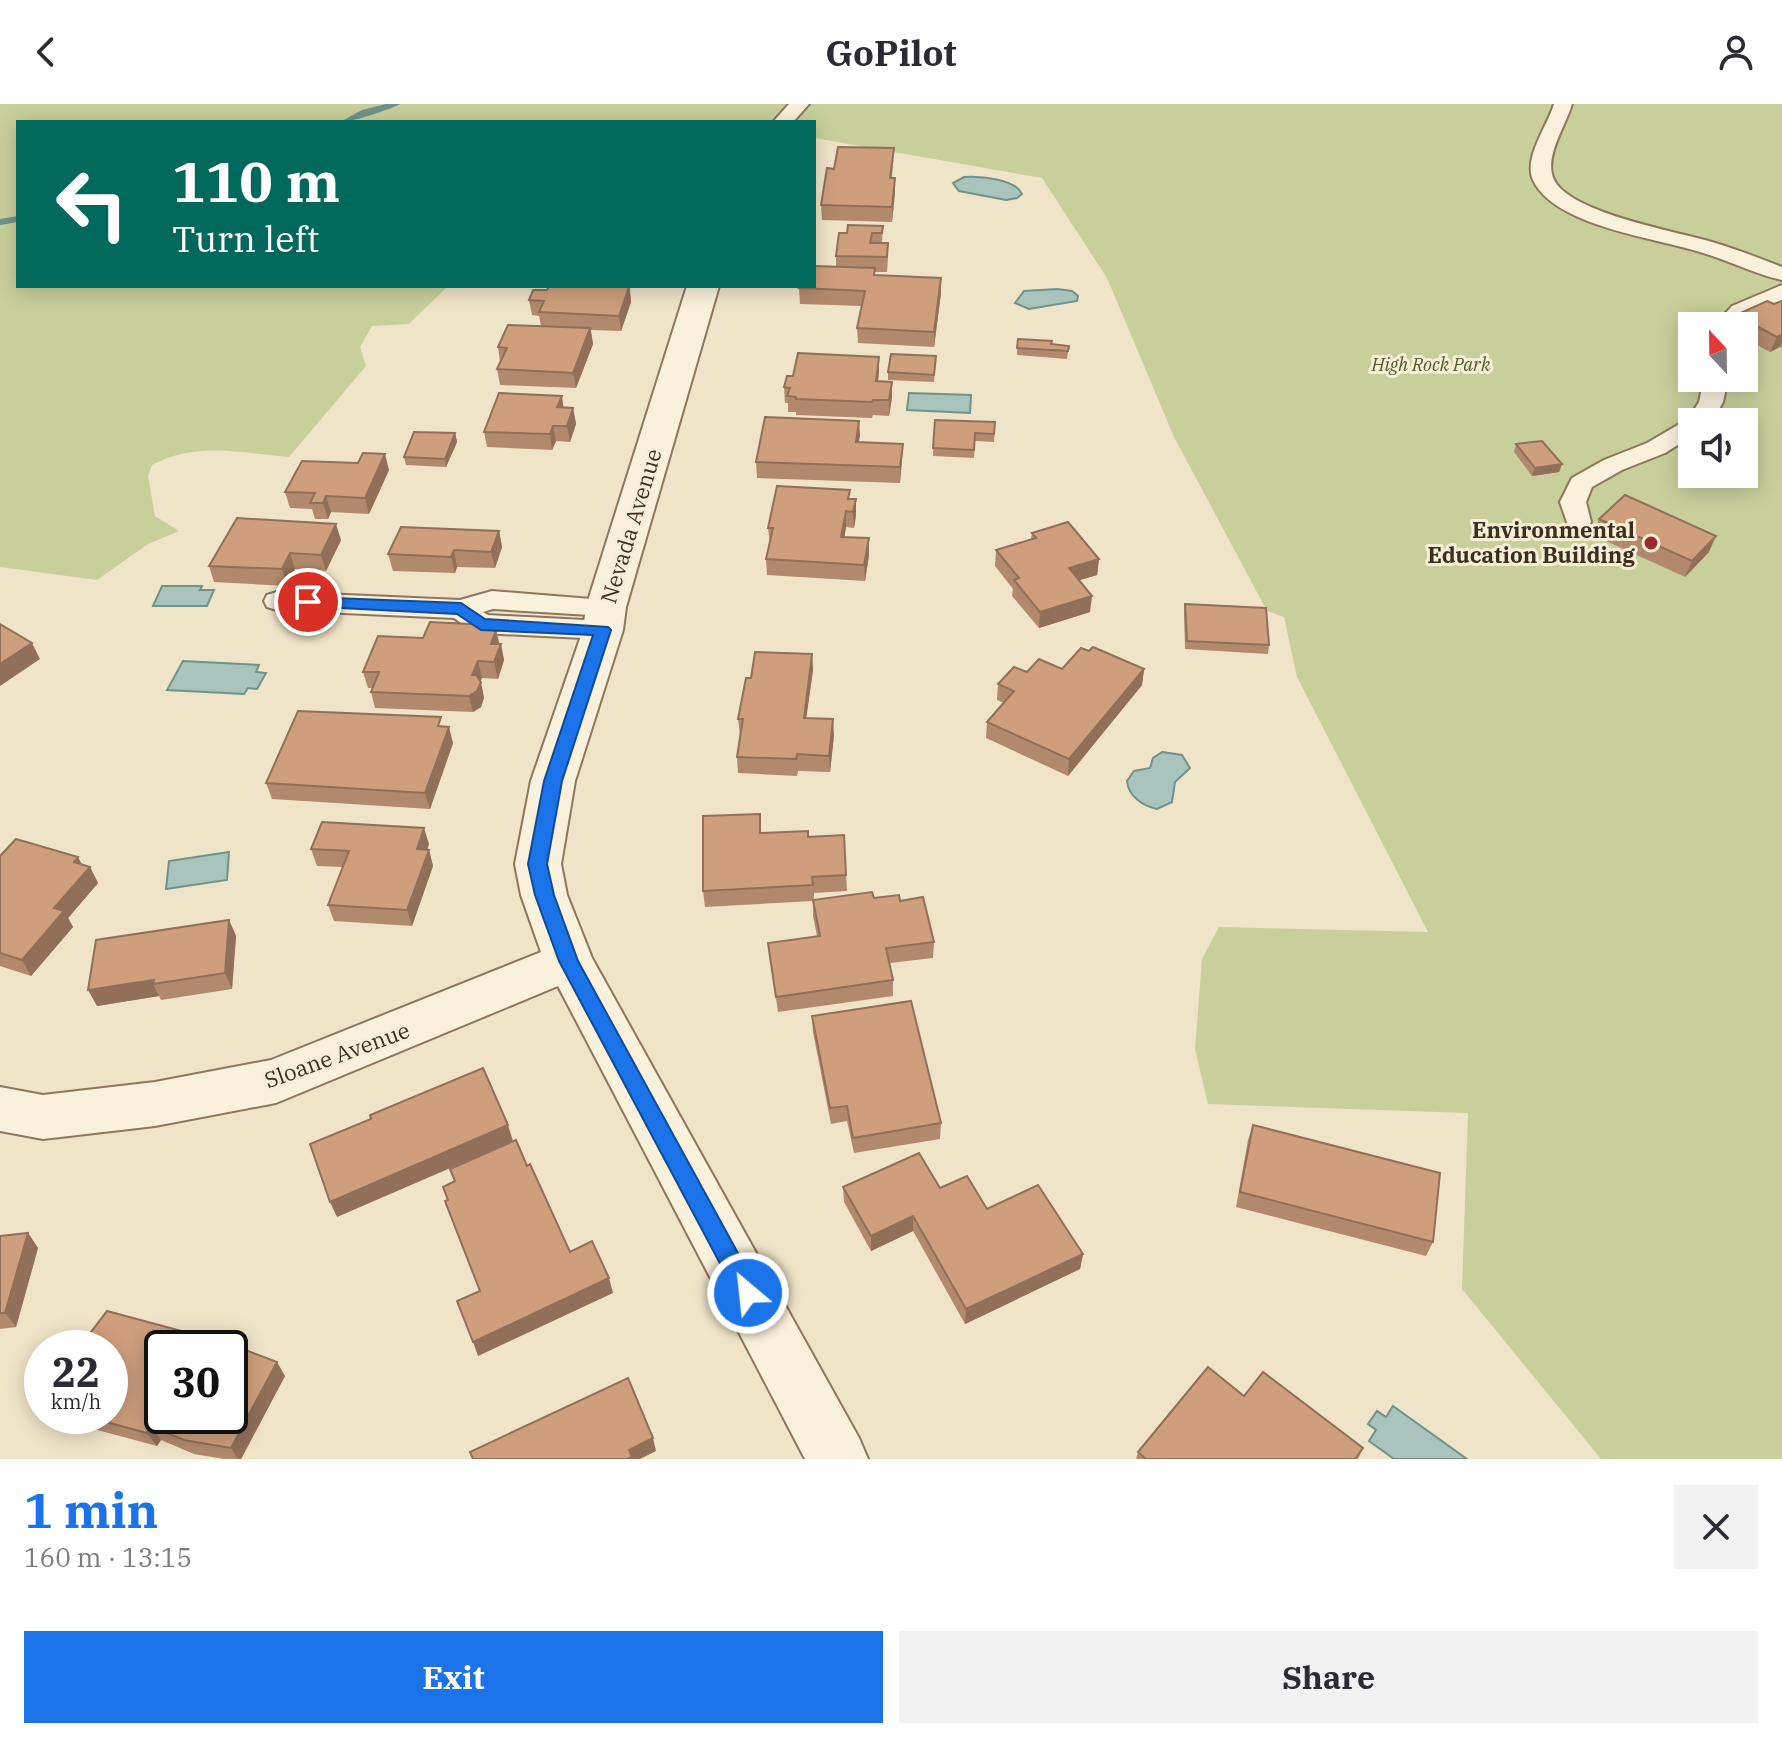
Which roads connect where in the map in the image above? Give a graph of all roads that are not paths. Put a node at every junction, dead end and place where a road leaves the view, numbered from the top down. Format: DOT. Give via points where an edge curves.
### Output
graph roads {
  1 [pos="800,104"];
  2 [pos="1563,104"];
  3 [pos="784,120"];
  4 [pos="1782,274"];
  5 [pos="702,288"];
  6 [pos="1782,292"];
  7 [pos="1739,312"];
  8 [pos="1678,434"];
  9 [pos="1578,522"];
  10 [pos="277,601"];
  11 [pos="604,619"];
  12 [pos="569,961"];
  13 [pos="0,1109"];
  14 [pos="838,1459"];
  1 -- 3 [label="lane"];
  2 -- 4 [label="lane" via="1540,162 1542,179 1552,192 1599,217"];
  5 -- 11 [label="street, Nevada Avenue"];
  6 -- 7 [label="lane"];
  8 -- 9 [label="lane" via="1581,483 1573,502"];
  10 -- 11 [label="lane" via="461,609 481,624"];
  11 -- 12 [label="street, Nevada Avenue" via="553,781 538,864"];
  12 -- 13 [label="street, Sloane Avenue" via="276,1081 155,1104 43,1117"];
  12 -- 14 [label="street, Nevada Avenue"];
}
